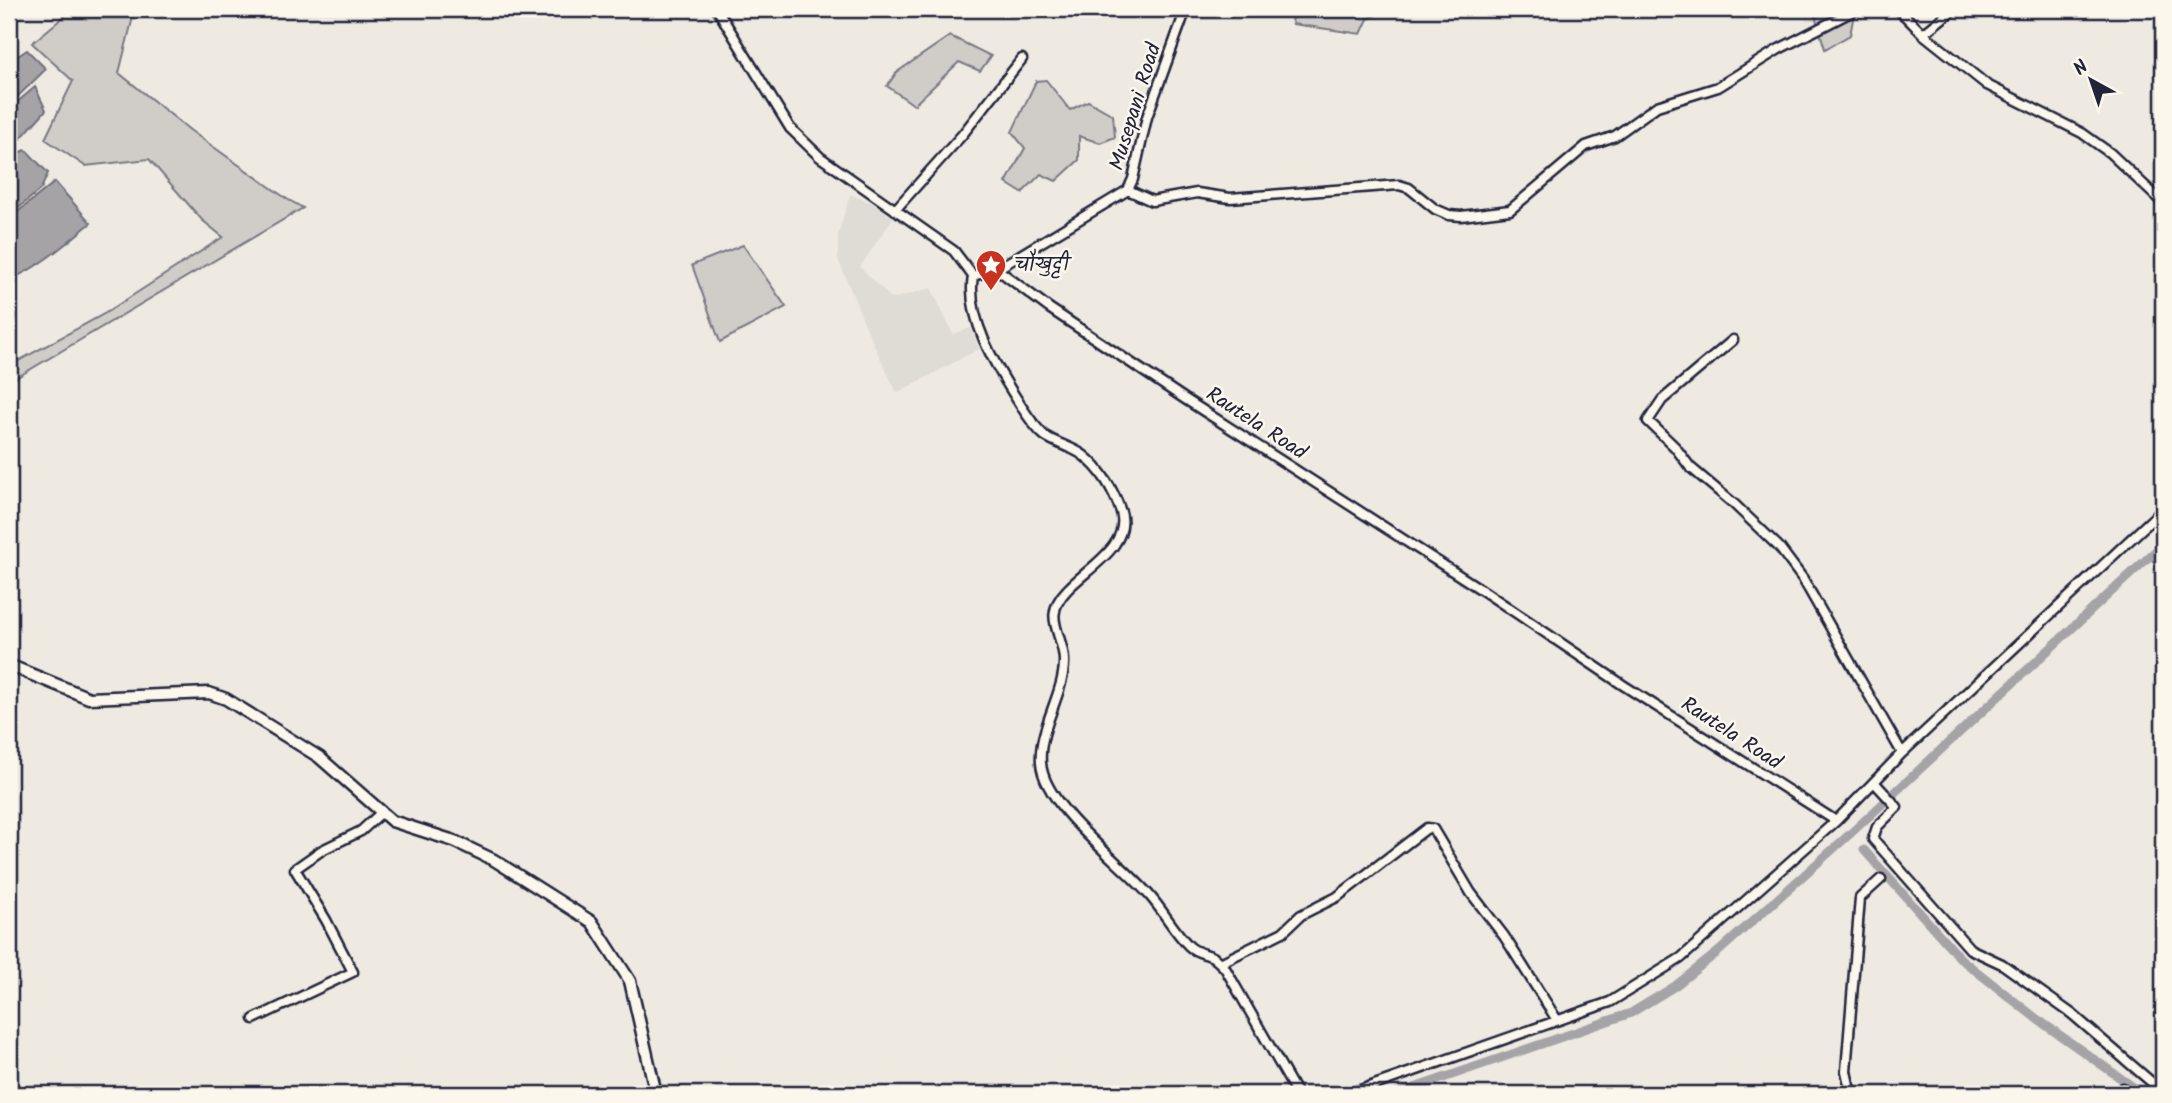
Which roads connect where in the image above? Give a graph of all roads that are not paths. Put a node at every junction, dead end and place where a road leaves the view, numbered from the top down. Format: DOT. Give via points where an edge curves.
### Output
graph roads {
  1 [pos="717,9"];
  2 [pos="1186,9"];
  3 [pos="1857,9"];
  4 [pos="1898,9"];
  5 [pos="1954,9"];
  6 [pos="1923,34"];
  7 [pos="1022,59"];
  8 [pos="1128,190"];
  9 [pos="2163,203"];
  10 [pos="894,210"];
  11 [pos="997,269"];
  12 [pos="973,276"];
  13 [pos="1733,340"];
  14 [pos="2163,509"];
  15 [pos="9,663"];
  16 [pos="1902,753"];
  17 [pos="1876,784"];
  18 [pos="382,812"];
  19 [pos="1836,821"];
  20 [pos="1881,879"];
  21 [pos="1220,963"];
  22 [pos="254,1019"];
  23 [pos="1557,1020"];
  24 [pos="2163,1092"];
  25 [pos="656,1094"];
  26 [pos="1297,1094"];
  27 [pos="1349,1094"];
  28 [pos="1851,1094"];
  1 -- 10 [label="street" via="790,128 820,157"];
  2 -- 8 [label="street, Musepani Road" via="1147,117"];
  3 -- 8 [label="street" via="1718,87 1657,106 1615,136 1586,146 1510,210 1449,215 1399,185 1230,198 1197,193 1153,201"];
  4 -- 6 [label="street"];
  5 -- 6 [label="street"];
  6 -- 9 [label="street" via="1987,85 2082,133"];
  7 -- 10 [label="street"];
  8 -- 11 [label="street, Musepani Road"];
  10 -- 12 [label="street" via="954,251"];
  11 -- 12 [label="street"];
  11 -- 19 [label="street, Rautela Road" via="1176,393"];
  12 -- 21 [label="street" via="976,315 1000,373 1044,435 1082,454 1097,468 1122,515 1122,531 1115,546 1064,592 1056,606 1054,627 1064,660 1045,732 1040,761 1043,780 1057,803 1151,897 1192,949"];
  13 -- 16 [label="street" via="1662,400 1648,421 1690,467 1779,547 1803,579"];
  14 -- 16 [label="street"];
  15 -- 18 [label="street" via="89,698 209,693 226,699 319,757"];
  16 -- 17 [label="street"];
  17 -- 19 [label="street"];
  17 -- 24 [label="street" via="1897,807 1877,827 1873,839 1970,949 2002,964 2072,1014"];
  18 -- 22 [label="street" via="361,831 295,869 353,972"];
  18 -- 25 [label="street" via="392,821 494,860 592,922 630,981"];
  19 -- 23 [label="street" via="1681,958 1610,1002"];
  20 -- 28 [label="street" via="1860,898 1846,1071"];
  21 -- 23 [label="street" via="1283,932 1427,828 1433,829"];
  21 -- 26 [label="street"];
  23 -- 27 [label="street"];
}
